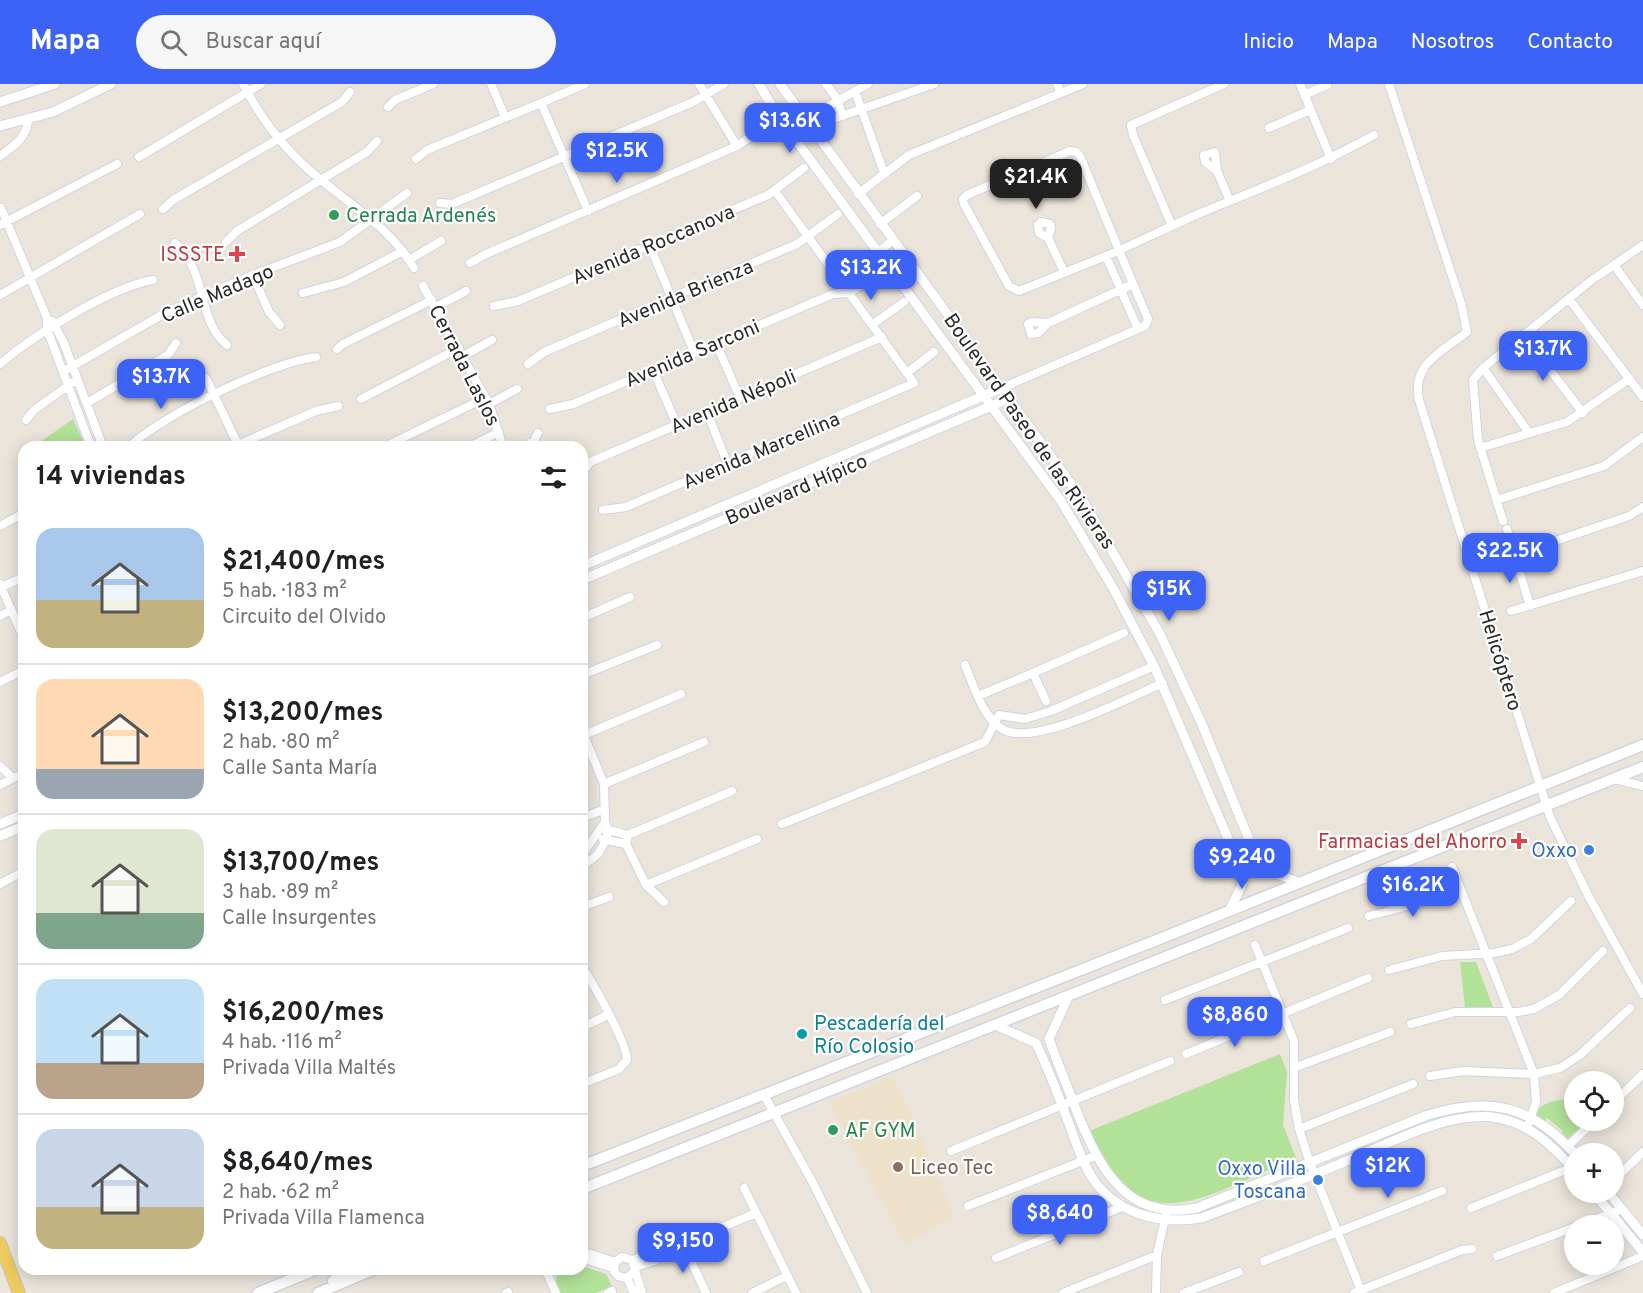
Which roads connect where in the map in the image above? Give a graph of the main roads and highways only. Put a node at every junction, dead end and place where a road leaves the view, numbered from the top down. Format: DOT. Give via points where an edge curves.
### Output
graph roads {
  1 [pos="1643,745"];
  2 [pos="1643,767"];
  3 [pos="1152,942"];
  4 [pos="1159,959"];
  5 [pos="588,1164"];
  6 [pos="588,1187"];
  7 [pos="0,1243"];
  8 [pos="302,1275"];
  9 [pos="344,1275"];
  10 [pos="360,1275"];
  11 [pos="20,1293"];
  12 [pos="258,1293"];
  13 [pos="317,1293"];
  1 -- 3 [label="main road"];
  2 -- 4 [label="main road"];
  3 -- 4 [label="main road"];
  3 -- 5 [label="main road"];
  4 -- 6 [label="main road"];
  7 -- 11 [label="main road"];
  8 -- 12 [label="main road"];
  9 -- 13 [label="main road"];
  10 -- 13 [label="main road"];
}
